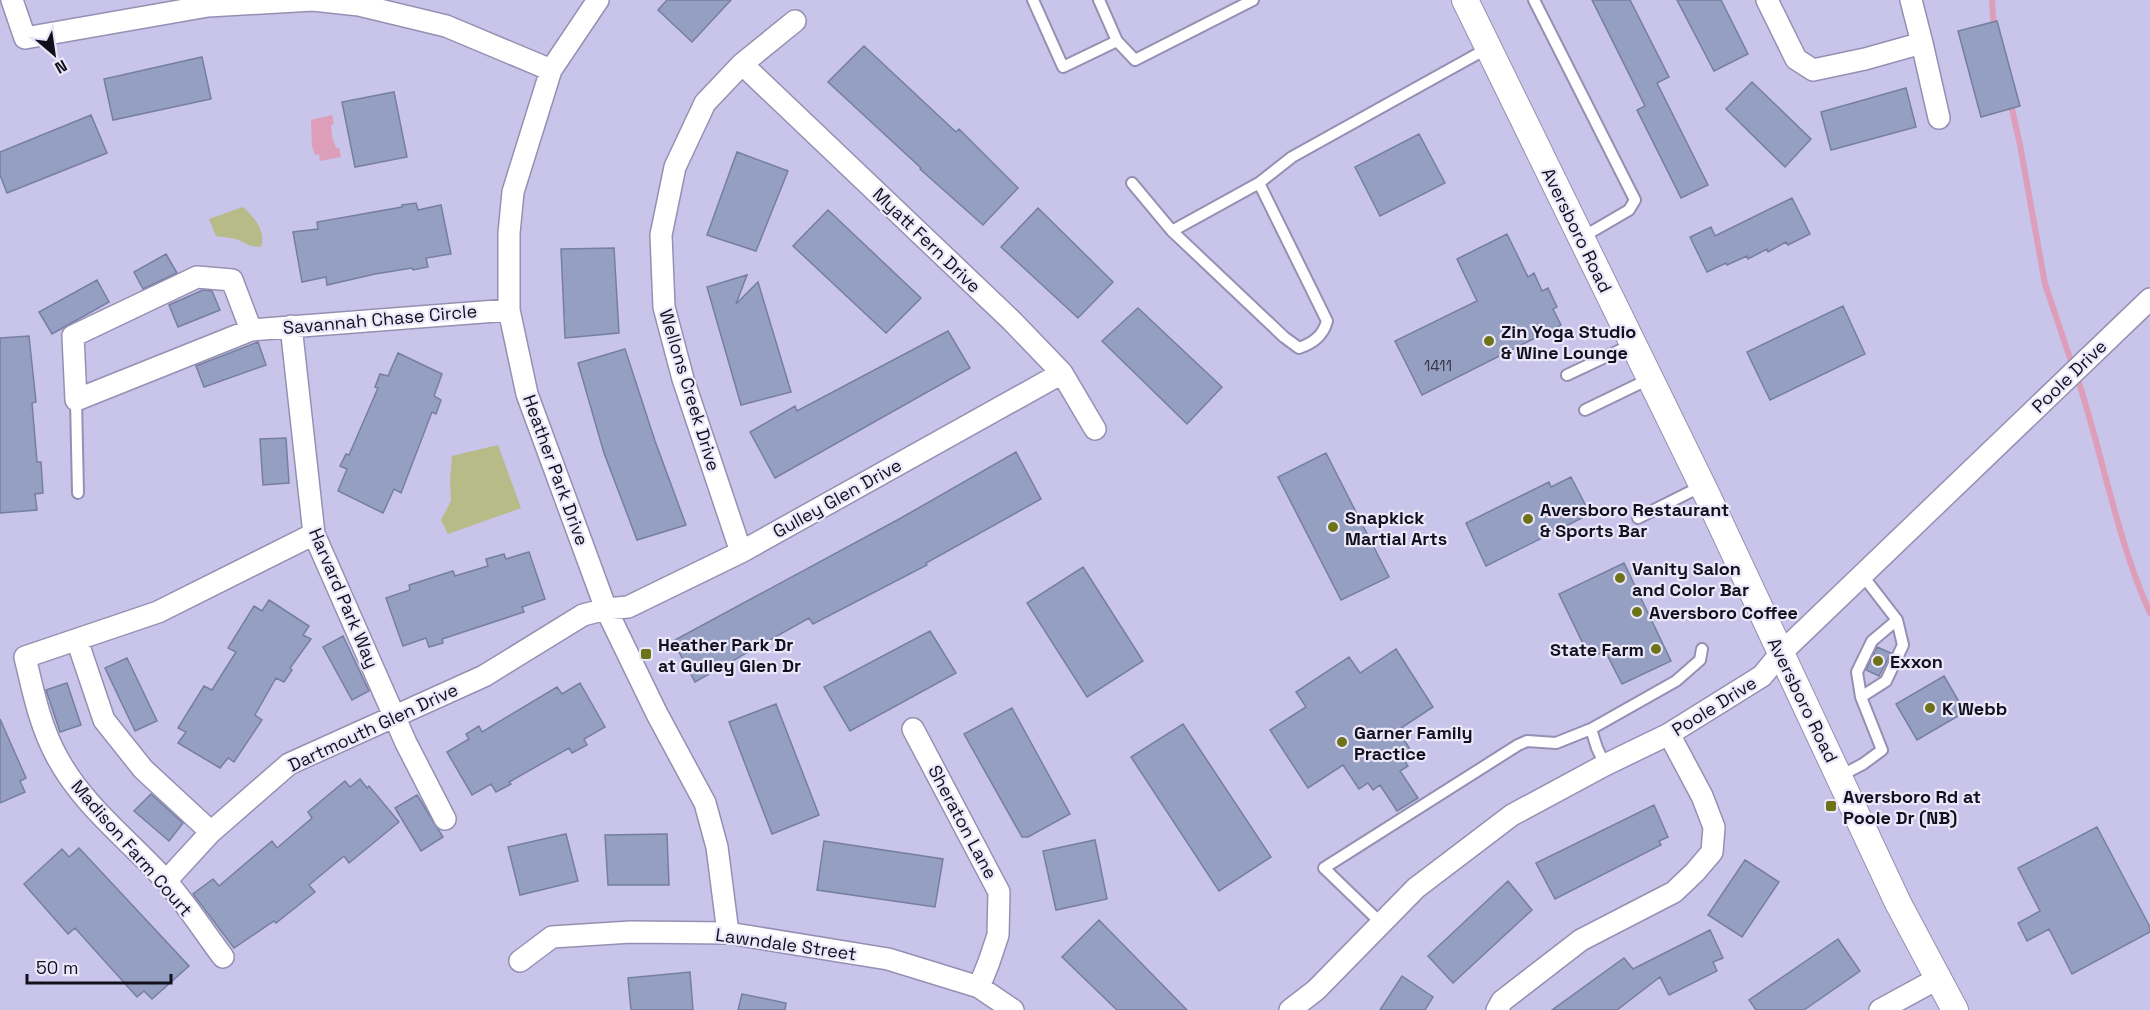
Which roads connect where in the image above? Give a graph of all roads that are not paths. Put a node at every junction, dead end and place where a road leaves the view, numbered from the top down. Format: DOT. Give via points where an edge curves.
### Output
graph roads {
  1 [pos="12,0"];
  2 [pos="598,0"];
  3 [pos="1033,0"];
  4 [pos="1100,0"];
  5 [pos="1253,0"];
  6 [pos="1465,0"];
  7 [pos="1534,0"];
  8 [pos="1767,0"];
  9 [pos="1911,0"];
  10 [pos="269,1"];
  11 [pos="795,21"];
  12 [pos="1117,41"];
  13 [pos="1922,43"];
  14 [pos="1488,48"];
  15 [pos="742,64"];
  16 [pos="551,70"];
  17 [pos="1939,118"];
  18 [pos="1132,183"];
  19 [pos="1259,183"];
  20 [pos="1172,231"];
  21 [pos="1580,239"];
  22 [pos="2150,299"];
  23 [pos="508,310"];
  24 [pos="291,326"];
  25 [pos="251,330"];
  26 [pos="1633,344"];
  27 [pos="1062,373"];
  28 [pos="1568,375"];
  29 [pos="1650,378"];
  30 [pos="76,400"];
  31 [pos="1585,410"];
  32 [pos="1095,429"];
  33 [pos="1702,486"];
  34 [pos="78,493"];
  35 [pos="1638,518"];
  36 [pos="314,534"];
  37 [pos="741,552"];
  38 [pos="1863,576"];
  39 [pos="606,609"];
  40 [pos="1897,620"];
  41 [pos="77,640"];
  42 [pos="1702,648"];
  43 [pos="1781,653"];
  44 [pos="1861,697"];
  45 [pos="395,716"];
  46 [pos="913,729"];
  47 [pos="1591,729"];
  48 [pos="1669,734"];
  49 [pos="1605,765"];
  50 [pos="1840,776"];
  51 [pos="446,819"];
  52 [pos="211,832"];
  53 [pos="166,881"];
  54 [pos="1382,923"];
  55 [pos="729,933"];
  56 [pos="223,957"];
  57 [pos="520,961"];
  58 [pos="1937,979"];
  59 [pos="979,987"];
  60 [pos="1013,1010"];
  61 [pos="1290,1010"];
  62 [pos="1497,1010"];
  63 [pos="1880,1010"];
  64 [pos="1955,1010"];
  1 -- 10 [label="street" via="25,38 208,6"];
  2 -- 16 [label="street, Heather Park Drive"];
  3 -- 12 [label="lane" via="1063,67"];
  4 -- 12 [label="lane"];
  5 -- 12 [label="lane" via="1136,60"];
  6 -- 14 [label="street, Aversboro Road"];
  7 -- 21 [label="lane" via="1635,200 1629,210"];
  8 -- 13 [label="street" via="1796,59 1813,70"];
  9 -- 13 [label="street"];
  10 -- 16 [label="street" via="359,5 446,27"];
  11 -- 15 [label="street, Wellons Creek Drive"];
  13 -- 17 [label="street"];
  14 -- 19 [label="lane" via="1292,157"];
  14 -- 21 [label="street, Aversboro Road"];
  15 -- 27 [label="street, Myatt Fern Drive"];
  15 -- 37 [label="street, Wellons Creek Drive" via="705,103 695,124 675,167 661,235 664,307 683,379"];
  16 -- 23 [label="street, Heather Park Drive" via="513,192"];
  18 -- 20 [label="lane"];
  19 -- 20 [label="lane"];
  19 -- 20 [label="lane" via="1327,321 1324,332 1310,344 1299,348 1284,338"];
  21 -- 26 [label="street, Aversboro Road"];
  22 -- 38 [label="street, Poole Drive"];
  23 -- 24 [label="street, Savannah Chase Circle"];
  23 -- 39 [label="street, Heather Park Drive" via="528,394"];
  24 -- 25 [label="street, Savannah Chase Circle"];
  24 -- 36 [label="street, Harvard Park Way"];
  25 -- 30 [label="street, Savannah Chase Circle"];
  25 -- 30 [label="street" via="232,280 197,277 73,336"];
  26 -- 28 [label="lane"];
  26 -- 29 [label="street, Aversboro Road"];
  27 -- 32 [label="street, Myatt Fern Drive"];
  27 -- 37 [label="street, Gulley Glen Drive"];
  29 -- 31 [label="lane"];
  29 -- 33 [label="street, Aversboro Road"];
  30 -- 34 [label="lane"];
  33 -- 35 [label="lane"];
  33 -- 43 [label="street, Aversboro Road"];
  36 -- 41 [label="street, Madison Farm Court" via="158,612"];
  36 -- 45 [label="street, Harvard Park Way"];
  37 -- 39 [label="street, Gulley Glen Drive" via="628,607"];
  38 -- 40 [label="lane"];
  38 -- 43 [label="street, Poole Drive"];
  39 -- 45 [label="street, Dartmouth Glen Drive" via="583,615 484,676"];
  39 -- 55 [label="street, Heather Park Drive" via="705,802 717,847"];
  40 -- 44 [label="lane" via="1872,641 1857,672"];
  40 -- 44 [label="lane" via="1903,645 1886,681"];
  41 -- 52 [label="street" via="104,720 143,769"];
  41 -- 53 [label="street, Madison Farm Court" via="25,657 38,712 56,756 79,793"];
  42 -- 47 [label="lane" via="1700,660 1676,681"];
  43 -- 48 [label="street, Poole Drive" via="1762,676"];
  43 -- 50 [label="street, Aversboro Road"];
  44 -- 50 [label="lane" via="1882,750"];
  45 -- 51 [label="street, Harvard Park Way"];
  45 -- 52 [label="street, Dartmouth Glen Drive" via="289,764"];
  46 -- 59 [label="street, Sheraton Lane" via="999,892 998,935"];
  47 -- 49 [label="lane"];
  47 -- 54 [label="lane" via="1556,743 1527,741 1518,745 1324,868"];
  48 -- 49 [label="street, Poole Drive"];
  48 -- 62 [label="street" via="1714,827 1712,852 1674,892 1581,940 1502,1001"];
  49 -- 54 [label="street, Poole Drive" via="1512,815 1416,888"];
  50 -- 58 [label="street, Aversboro Road"];
  52 -- 53 [label="street, Dartmouth Glen Drive"];
  53 -- 56 [label="street, Madison Farm Court"];
  54 -- 61 [label="street, Poole Drive" via="1316,990"];
  55 -- 57 [label="street, Lawndale Street" via="631,932 552,937"];
  55 -- 59 [label="street, Lawndale Street" via="888,959"];
  58 -- 63 [label="street"];
  58 -- 64 [label="street, Aversboro Road"];
  59 -- 60 [label="street, Lawndale Street"];
}
